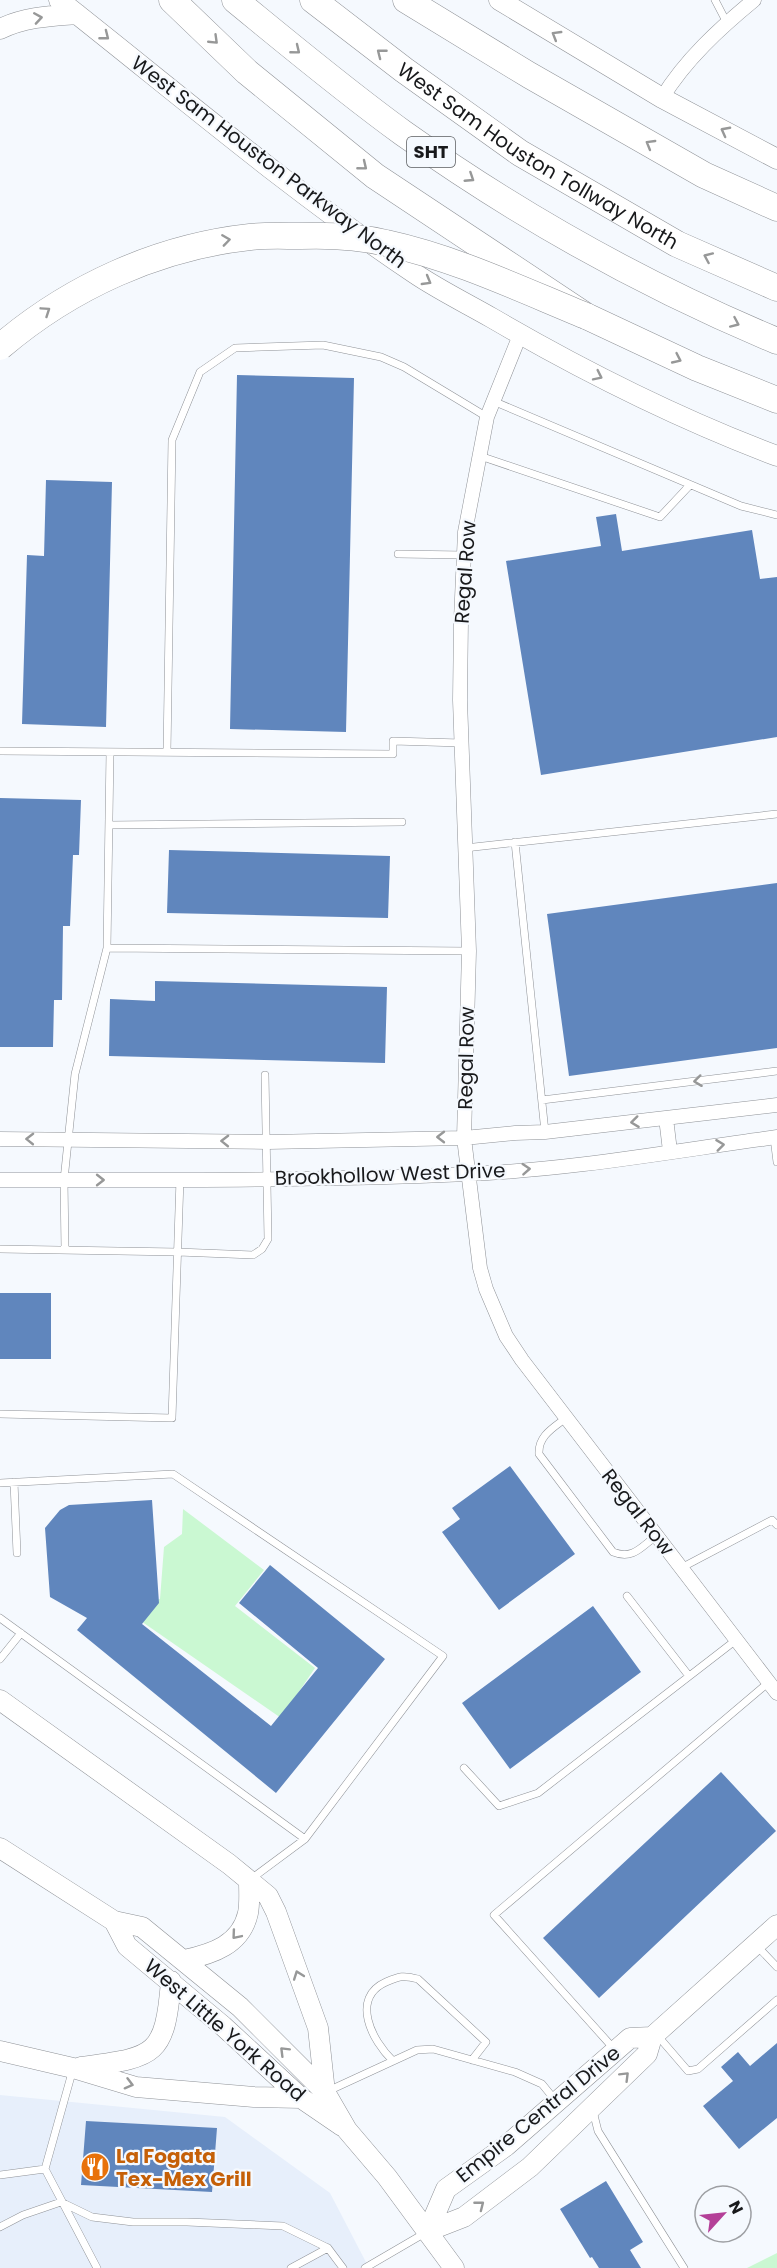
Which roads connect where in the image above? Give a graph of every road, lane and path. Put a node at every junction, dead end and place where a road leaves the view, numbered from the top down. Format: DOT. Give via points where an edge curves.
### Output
graph roads {
  1 [pos="59,0"];
  2 [pos="172,0"];
  3 [pos="235,0"];
  4 [pos="313,0"];
  5 [pos="406,0"];
  6 [pos="432,0"];
  7 [pos="499,0"];
  8 [pos="715,0"];
  9 [pos="754,0"];
  10 [pos="77,15"];
  11 [pos="727,23"];
  12 [pos="0,29"];
  13 [pos="529,75"];
  14 [pos="662,98"];
  15 [pos="777,159"];
  16 [pos="777,208"];
  17 [pos="777,288"];
  18 [pos="586,316"];
  19 [pos="520,334"];
  20 [pos="777,341"];
  21 [pos="0,347"];
  22 [pos="777,400"];
  23 [pos="493,401"];
  24 [pos="487,417"];
  25 [pos="480,456"];
  26 [pos="777,456"];
  27 [pos="690,484"];
  28 [pos="777,515"];
  29 [pos="398,554"];
  30 [pos="464,555"];
  31 [pos="461,743"];
  32 [pos="0,751"];
  33 [pos="110,752"];
  34 [pos="167,752"];
  35 [pos="777,814"];
  36 [pos="402,822"];
  37 [pos="109,825"];
  38 [pos="514,843"];
  39 [pos="465,848"];
  40 [pos="106,948"];
  41 [pos="469,951"];
  42 [pos="777,1071"];
  43 [pos="266,1075"];
  44 [pos="542,1100"];
  45 [pos="777,1106"];
  46 [pos="666,1118"];
  47 [pos="545,1132"];
  48 [pos="464,1137"];
  49 [pos="776,1138"];
  50 [pos="0,1139"];
  51 [pos="69,1140"];
  52 [pos="268,1142"];
  53 [pos="670,1151"];
  54 [pos="777,1162"];
  55 [pos="469,1174"];
  56 [pos="268,1178"];
  57 [pos="180,1179"];
  58 [pos="0,1180"];
  59 [pos="64,1180"];
  60 [pos="0,1249"];
  61 [pos="65,1249"];
  62 [pos="178,1251"];
  63 [pos="0,1414"];
  64 [pos="566,1418"];
  65 [pos="14,1482"];
  66 [pos="0,1483"];
  67 [pos="777,1526"];
  68 [pos="656,1536"];
  69 [pos="17,1553"];
  70 [pos="681,1568"];
  71 [pos="627,1596"];
  72 [pos="0,1618"];
  73 [pos="21,1633"];
  74 [pos="736,1640"];
  75 [pos="0,1659"];
  76 [pos="689,1676"];
  77 [pos="773,1688"];
  78 [pos="0,1700"];
  79 [pos="464,1768"];
  80 [pos="305,1839"];
  81 [pos="0,1848"];
  82 [pos="249,1881"];
  83 [pos="114,1921"];
  84 [pos="777,1925"];
  85 [pos="756,1945"];
  86 [pos="184,1960"];
  87 [pos="777,1967"];
  88 [pos="171,1981"];
  89 [pos="777,2000"];
  90 [pos="654,2035"];
  91 [pos="0,2051"];
  92 [pos="616,2051"];
  93 [pos="472,2060"];
  94 [pos="393,2061"];
  95 [pos="73,2068"];
  96 [pos="325,2092"];
  97 [pos="301,2098"];
  98 [pos="557,2103"];
  99 [pos="592,2108"];
  100 [pos="346,2130"];
  101 [pos="45,2169"];
  102 [pos="0,2175"];
  103 [pos="61,2202"];
  104 [pos="0,2227"];
  105 [pos="428,2231"];
  106 [pos="328,2248"];
  107 [pos="97,2268"];
  108 [pos="291,2268"];
  109 [pos="343,2268"];
  110 [pos="365,2268"];
  111 [pos="454,2268"];
  112 [pos="684,2268"];
  1 -- 10 [label="main road, West Sam Houston Parkway North"];
  2 -- 18 [label="highway, one-way, bridge" via="247,72 375,176"];
  3 -- 20 [label="highway, SHT, one-way" via="348,91 447,163 566,237 645,280"];
  17 -- 4 [label="highway, West Sam Houston Tollway North / SHT, one-way" via="677,244 520,153"];
  5 -- 13 [label="highway"];
  6 -- 13 [label="highway"];
  14 -- 7 [label="main road, one-way"];
  8 -- 11 [label="lane"];
  9 -- 11 [label="street"];
  12 -- 10 [label="main road, one-way" via="39,16"];
  10 -- 19 [label="main road, West Sam Houston Parkway North, one-way" via="318,204 415,274"];
  11 -- 14 [label="street" via="673,79"];
  16 -- 13 [label="highway, one-way" via="704,175"];
  15 -- 14 [label="main road, one-way"];
  21 -- 18 [label="highway, one-way, bridge" via="45,311 94,282 209,243 252,236 340,235 384,242 434,255"];
  18 -- 22 [label="highway, one-way"];
  19 -- 23 [label="street, Regal Row"];
  19 -- 26 [label="main road, West Sam Houston Parkway North, one-way" via="655,404"];
  23 -- 24 [label="street, Regal Row"];
  23 -- 27 [label="lane"];
  24 -- 25 [label="street, Regal Row"];
  24 -- 34 [label="lane" via="404,367 381,357 322,345 235,348 200,372 172,440"];
  25 -- 27 [label="lane" via="660,517"];
  25 -- 30 [label="street, Regal Row"];
  27 -- 28 [label="lane" via="741,506"];
  29 -- 30 [label="lane"];
  30 -- 31 [label="street, Regal Row"];
  31 -- 34 [label="lane" via="393,741 393,754"];
  31 -- 39 [label="street, Regal Row"];
  32 -- 33 [label="lane"];
  33 -- 34 [label="lane"];
  33 -- 37 [label="lane"];
  35 -- 38 [label="lane"];
  36 -- 37 [label="lane"];
  37 -- 40 [label="lane"];
  38 -- 39 [label="lane"];
  38 -- 44 [label="lane"];
  39 -- 41 [label="street, Regal Row"];
  40 -- 41 [label="lane"];
  40 -- 51 [label="lane" via="75,1074"];
  41 -- 48 [label="street, Regal Row"];
  42 -- 44 [label="lane, one-way"];
  43 -- 52 [label="lane"];
  44 -- 47 [label="lane"];
  45 -- 46 [label="street, Brookhollow West Drive"];
  46 -- 47 [label="street, Brookhollow West Drive, one-way"];
  46 -- 53 [label="street"];
  47 -- 48 [label="street, Brookhollow West Drive"];
  48 -- 52 [label="street, Brookhollow West Drive, one-way"];
  48 -- 55 [label="street, Regal Row"];
  53 -- 49 [label="street, Brookhollow West Drive, one-way"];
  49 -- 54 [label="lane"];
  51 -- 50 [label="street, Brookhollow West Drive, one-way"];
  52 -- 51 [label="street, Brookhollow West Drive, one-way"];
  51 -- 59 [label="lane"];
  52 -- 56 [label="lane"];
  55 -- 53 [label="street, Brookhollow West Drive, one-way"];
  55 -- 56 [label="street, Brookhollow West Drive"];
  55 -- 64 [label="street, Regal Row" via="480,1268 494,1312 522,1360"];
  56 -- 57 [label="street, Brookhollow West Drive"];
  56 -- 62 [label="lane" via="268,1239 262,1249 253,1255"];
  59 -- 57 [label="street, Brookhollow West Drive, one-way"];
  57 -- 62 [label="lane"];
  58 -- 59 [label="street, Brookhollow West Drive"];
  59 -- 61 [label="lane"];
  60 -- 61 [label="lane"];
  61 -- 62 [label="lane"];
  62 -- 63 [label="lane" via="172,1418"];
  64 -- 68 [label="street, Regal Row"];
  64 -- 68 [label="lane" via="543,1436 539,1454 613,1552 633,1554"];
  65 -- 66 [label="lane"];
  65 -- 69 [label="lane"];
  65 -- 80 [label="lane" via="173,1474 443,1656"];
  67 -- 70 [label="lane" via="771,1520"];
  68 -- 70 [label="street, Regal Row"];
  70 -- 74 [label="street, Regal Row"];
  71 -- 76 [label="lane"];
  72 -- 73 [label="lane"];
  73 -- 75 [label="lane"];
  73 -- 80 [label="lane"];
  74 -- 76 [label="lane"];
  74 -- 77 [label="street, Regal Row"];
  76 -- 79 [label="lane" via="538,1793 499,1806"];
  77 -- 92 [label="lane" via="494,1915"];
  78 -- 82 [label="main road"];
  80 -- 82 [label="lane"];
  81 -- 83 [label="main road, West Little York Road"];
  82 -- 86 [label="main road, one-way" via="248,1913 242,1930 229,1944 211,1954"];
  96 -- 82 [label="main road, one-way" via="318,2028 276,1912 267,1896"];
  83 -- 86 [label="main road, West Little York Road" via="142,1927"];
  83 -- 88 [label="main road, West Little York Road" via="127,1946"];
  84 -- 85 [label="main road, Empire Central Drive"];
  85 -- 87 [label="lane"];
  85 -- 90 [label="main road, Empire Central Drive"];
  96 -- 86 [label="main road, West Little York Road, one-way" via="240,2007"];
  88 -- 95 [label="main road" via="161,2040 148,2052 129,2060"];
  88 -- 97 [label="main road, West Little York Road"];
  89 -- 90 [label="lane" via="698,2069 688,2071"];
  90 -- 92 [label="main road, Empire Central Drive" via="630,2038"];
  99 -- 90 [label="main road, Empire Central Drive, one-way" via="647,2054"];
  91 -- 95 [label="main road"];
  92 -- 98 [label="main road, Empire Central Drive"];
  93 -- 94 [label="lane" via="433,2049 417,2050"];
  93 -- 94 [label="lane" via="486,2042 418,1979 403,1975 377,1986 368,1998 367,2017 382,2050"];
  93 -- 98 [label="lane" via="542,2084"];
  94 -- 96 [label="lane"];
  95 -- 97 [label="main road, one-way" via="136,2087"];
  95 -- 101 [label="lane"];
  96 -- 100 [label="main road, West Little York Road"];
  97 -- 100 [label="main road, West Little York Road"];
  98 -- 105 [label="main road, Empire Central Drive" via="446,2189"];
  105 -- 99 [label="main road, Empire Central Drive, one-way" via="464,2217 530,2167"];
  99 -- 112 [label="lane" via="598,2132"];
  100 -- 105 [label="main road, West Little York Road"];
  101 -- 102 [label="lane"];
  101 -- 103 [label="lane"];
  103 -- 104 [label="lane"];
  103 -- 106 [label="lane" via="92,2217 133,2222 283,2226"];
  103 -- 107 [label="lane"];
  105 -- 110 [label="lane"];
  105 -- 111 [label="main road, West Little York Road"];
  106 -- 108 [label="lane"];
  106 -- 109 [label="lane"];
}
